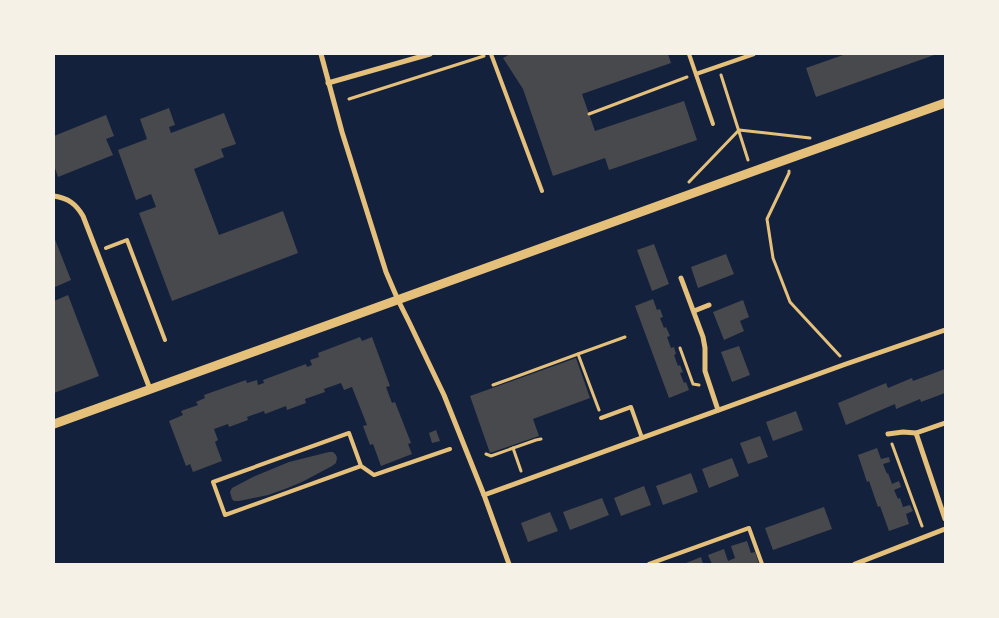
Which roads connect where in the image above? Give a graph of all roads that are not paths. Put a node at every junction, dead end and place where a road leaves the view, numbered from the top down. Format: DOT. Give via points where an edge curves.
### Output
graph roads {
  1 [pos="321,54"];
  2 [pos="430,54"];
  3 [pos="491,54"];
  4 [pos="688,54"];
  5 [pos="754,54"];
  6 [pos="696,74"];
  7 [pos="328,83"];
  8 [pos="945,103"];
  9 [pos="713,124"];
  10 [pos="542,191"];
  11 [pos="54,196"];
  12 [pos="106,248"];
  13 [pos="681,278"];
  14 [pos="398,300"];
  15 [pos="709,305"];
  16 [pos="694,311"];
  17 [pos="945,330"];
  18 [pos="165,340"];
  19 [pos="150,390"];
  20 [pos="718,410"];
  21 [pos="602,418"];
  22 [pos="945,423"];
  23 [pos="54,424"];
  24 [pos="916,433"];
  25 [pos="888,434"];
  26 [pos="642,438"];
  27 [pos="450,449"];
  28 [pos="361,466"];
  29 [pos="484,495"];
  30 [pos="945,519"];
  31 [pos="945,529"];
  32 [pos="509,564"];
  33 [pos="649,564"];
  34 [pos="762,564"];
  35 [pos="855,564"];
  1 -- 7 [label="street"];
  2 -- 7 [label="street"];
  3 -- 10 [label="lane"];
  4 -- 6 [label="lane"];
  5 -- 6 [label="lane"];
  6 -- 9 [label="lane"];
  7 -- 14 [label="street" via="386,272"];
  8 -- 14 [label="street"];
  11 -- 19 [label="street" via="73,203 83,216"];
  12 -- 18 [label="lane" via="127,240"];
  13 -- 16 [label="street"];
  14 -- 19 [label="street"];
  14 -- 29 [label="street" via="444,395"];
  15 -- 16 [label="street"];
  16 -- 20 [label="street" via="705,348 705,371"];
  17 -- 20 [label="street"];
  19 -- 23 [label="street"];
  20 -- 26 [label="street"];
  21 -- 26 [label="lane" via="630,407"];
  22 -- 24 [label="street"];
  24 -- 25 [label="street"];
  24 -- 30 [label="street"];
  26 -- 29 [label="street"];
  27 -- 28 [label="lane" via="374,475"];
  28 -- 28 [label="lane" via="225,515 214,482 349,433"];
  29 -- 32 [label="street"];
  31 -- 35 [label="street"];
  33 -- 34 [label="lane" via="749,528"];
}
